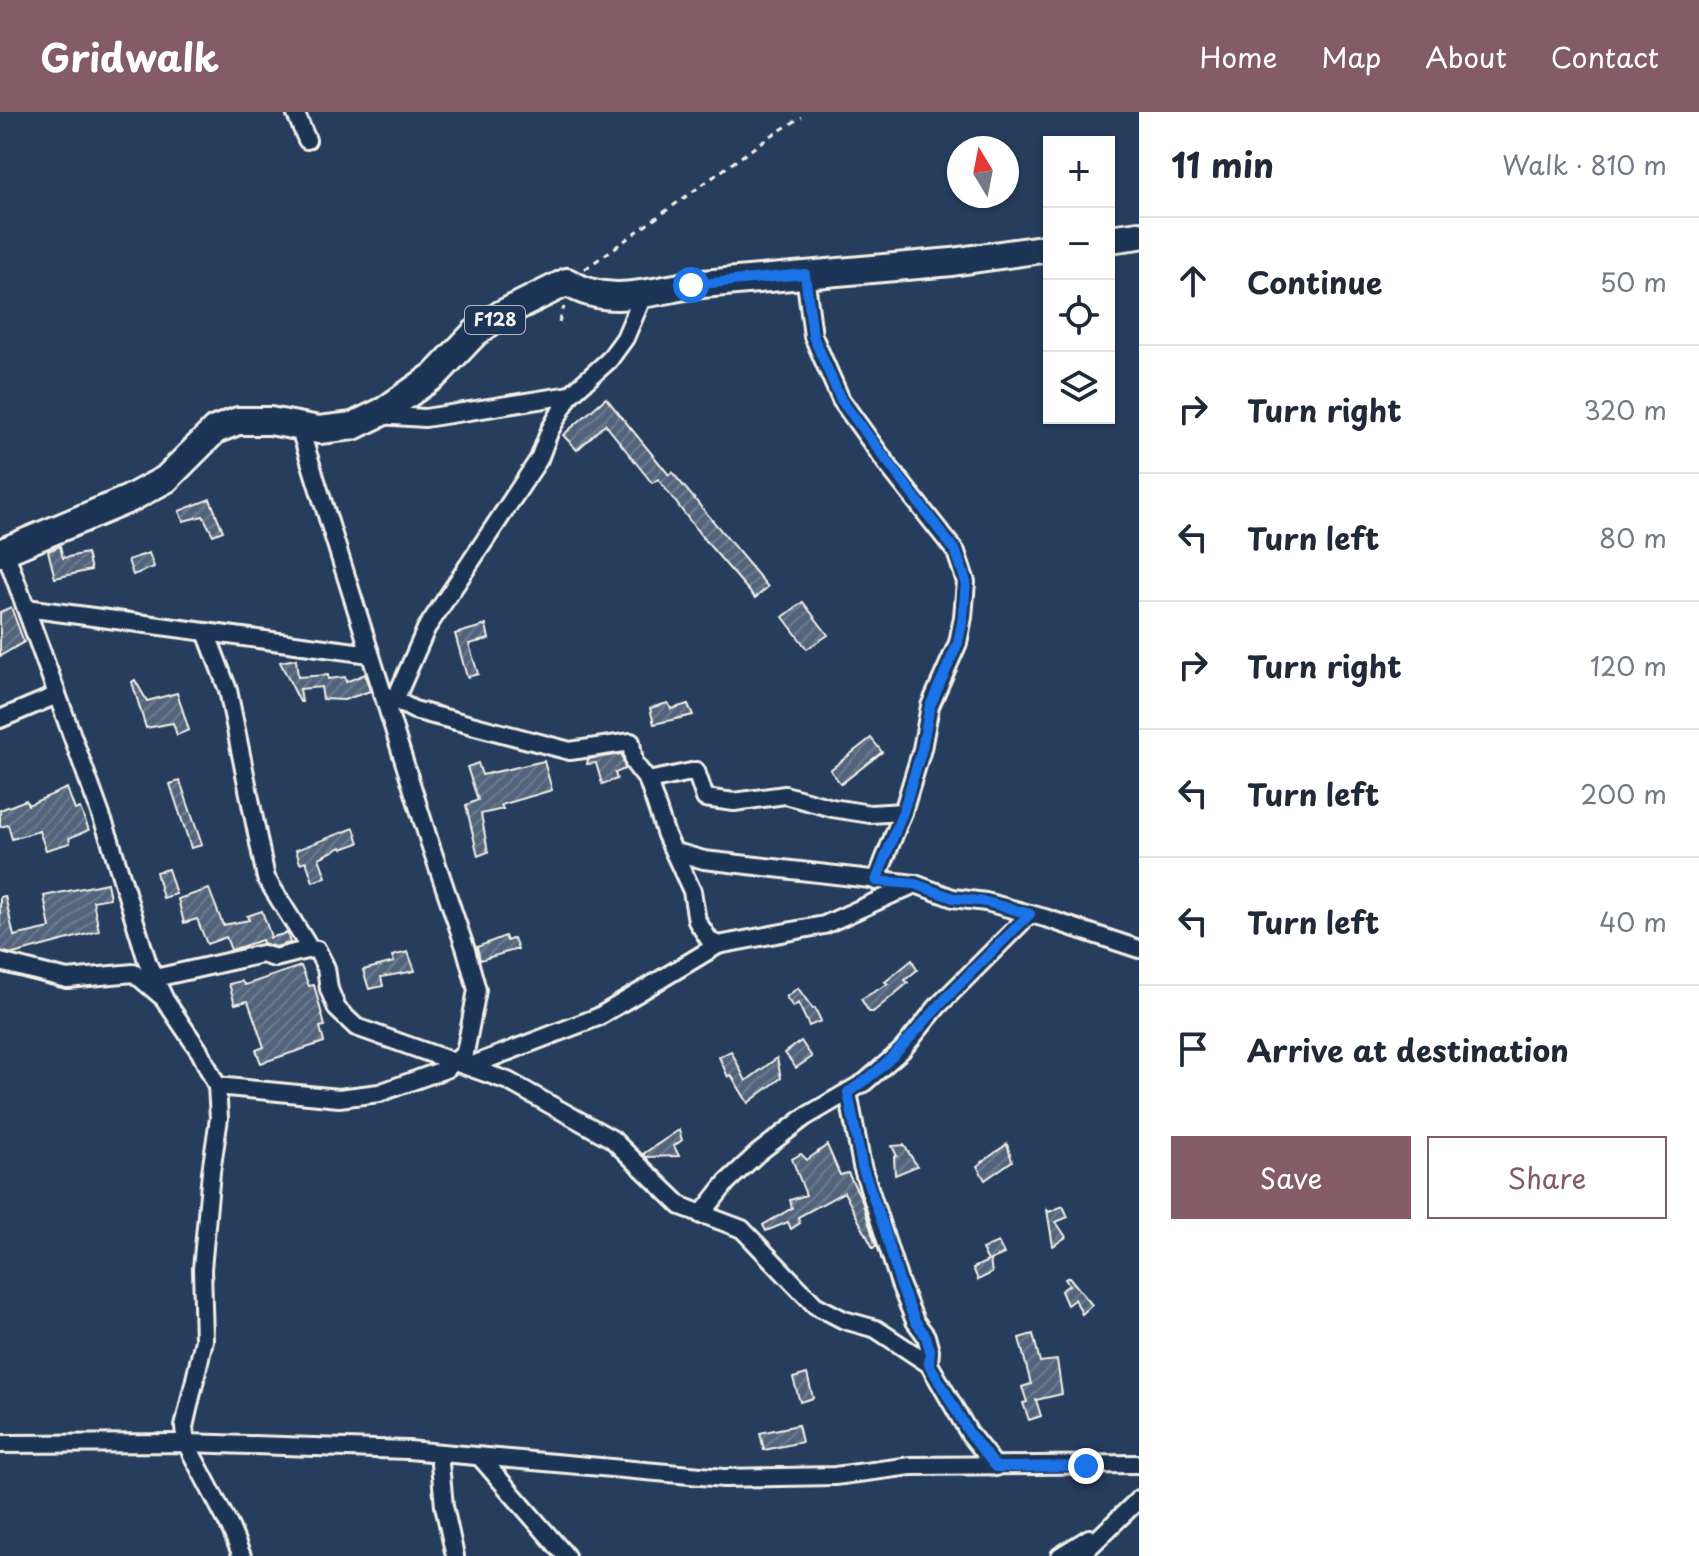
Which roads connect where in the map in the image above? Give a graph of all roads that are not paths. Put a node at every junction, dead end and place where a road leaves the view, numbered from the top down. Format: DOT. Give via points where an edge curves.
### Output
graph roads {
  1 [pos="295,112"];
  2 [pos="307,140"];
  3 [pos="1139,235"];
  4 [pos="1115,238"];
  5 [pos="1043,249"];
  6 [pos="805,274"];
  7 [pos="643,296"];
  8 [pos="570,395"];
  9 [pos="375,415"];
  10 [pos="299,426"];
  11 [pos="2,552"];
  12 [pos="26,608"];
  13 [pos="206,632"];
  14 [pos="370,654"];
  15 [pos="57,695"];
  16 [pos="389,696"];
  17 [pos="0,719"];
  18 [pos="648,781"];
  19 [pos="903,812"];
  20 [pos="676,852"];
  21 [pos="876,881"];
  22 [pos="915,884"];
  23 [pos="1030,914"];
  24 [pos="718,945"];
  25 [pos="310,949"];
  26 [pos="1139,949"];
  27 [pos="0,962"];
  28 [pos="155,978"];
  29 [pos="165,1000"];
  30 [pos="464,1063"];
  31 [pos="217,1086"];
  32 [pos="848,1092"];
  33 [pos="701,1215"];
  34 [pos="929,1364"];
  35 [pos="969,1433"];
  36 [pos="186,1443"];
  37 [pos="0,1444"];
  38 [pos="439,1453"];
  39 [pos="480,1457"];
  40 [pos="1139,1464"];
  41 [pos="961,1467"];
  42 [pos="996,1467"];
  43 [pos="1139,1499"];
  44 [pos="1109,1526"];
  45 [pos="242,1556"];
  46 [pos="455,1556"];
  47 [pos="566,1556"];
  48 [pos="1060,1556"];
  49 [pos="1080,1556"];
  1 -- 2 [label="street"];
  3 -- 4 [label="main road"];
  5 -- 6 [label="main road"];
  6 -- 7 [label="main road" via="691,285"];
  6 -- 19 [label="street" via="813,336 841,400 956,552 966,582 958,643 930,706"];
  7 -- 8 [label="street" via="609,360"];
  7 -- 9 [label="main road, F128" via="582,292 567,282 502,314 475,333 435,375"];
  8 -- 9 [label="street" via="425,418"];
  8 -- 16 [label="street" via="539,459 426,629"];
  9 -- 10 [label="main road, F128" via="353,426"];
  10 -- 11 [label="main road, F128" via="238,421 215,430 166,479"];
  10 -- 14 [label="street"];
  11 -- 12 [label="street"];
  12 -- 13 [label="street"];
  12 -- 15 [label="street"];
  13 -- 14 [label="street"];
  13 -- 25 [label="street" via="228,690 266,878"];
  14 -- 16 [label="street"];
  15 -- 17 [label="street"];
  15 -- 28 [label="street"];
  16 -- 18 [label="street" via="414,710 570,751 631,742 634,763"];
  16 -- 30 [label="street" via="477,990"];
  18 -- 19 [label="street" via="696,771 705,798 734,802 785,795 857,812"];
  18 -- 20 [label="street"];
  19 -- 21 [label="street"];
  20 -- 21 [label="street"];
  20 -- 24 [label="street" via="697,921"];
  21 -- 22 [label="street"];
  22 -- 23 [label="street"];
  22 -- 24 [label="street" via="824,925"];
  23 -- 26 [label="street"];
  23 -- 32 [label="street" via="902,1050"];
  24 -- 30 [label="street" via="598,1017"];
  25 -- 28 [label="street"];
  25 -- 30 [label="street" via="322,959 337,1009 356,1027"];
  27 -- 29 [label="street" via="67,979 134,973"];
  28 -- 29 [label="street"];
  29 -- 31 [label="street"];
  30 -- 31 [label="street" via="379,1093 339,1098"];
  30 -- 33 [label="street" via="508,1081 612,1139 681,1206"];
  31 -- 36 [label="street" via="219,1118 202,1269 204,1340 184,1427"];
  32 -- 33 [label="street" via="758,1153"];
  32 -- 34 [label="street" via="862,1166 900,1284 926,1336"];
  33 -- 34 [label="street" via="742,1229 815,1305 876,1329"];
  34 -- 35 [label="street"];
  35 -- 41 [label="street"];
  35 -- 42 [label="street"];
  36 -- 37 [label="street"];
  36 -- 38 [label="street"];
  36 -- 45 [label="street"];
  38 -- 39 [label="street"];
  38 -- 46 [label="street"];
  39 -- 41 [label="street" via="724,1478"];
  39 -- 47 [label="street"];
  40 -- 42 [label="street"];
  41 -- 42 [label="street"];
  43 -- 44 [label="street"];
  44 -- 48 [label="street"];
  44 -- 49 [label="street"];
}
